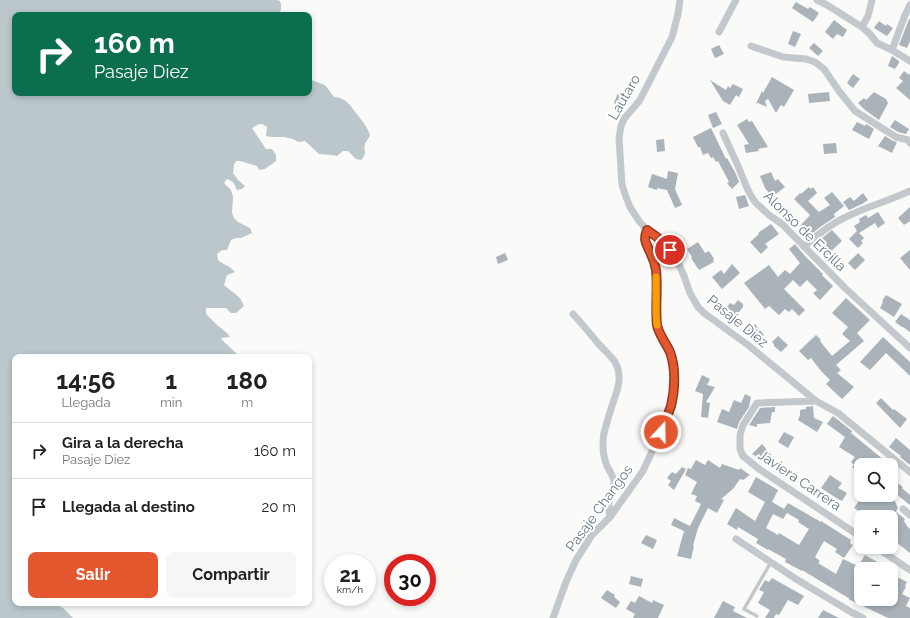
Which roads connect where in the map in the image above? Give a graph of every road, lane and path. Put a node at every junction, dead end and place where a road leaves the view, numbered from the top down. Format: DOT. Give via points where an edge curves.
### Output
graph roads {
  1 [pos="680,0"];
  2 [pos="736,0"];
  3 [pos="817,0"];
  4 [pos="872,0"];
  5 [pos="910,5"];
  6 [pos="862,27"];
  7 [pos="719,32"];
  8 [pos="751,46"];
  9 [pos="892,50"];
  10 [pos="910,61"];
  11 [pos="723,132"];
  12 [pos="909,140"];
  13 [pos="910,191"];
  14 [pos="647,230"];
  15 [pos="804,247"];
  16 [pos="573,314"];
  17 [pos="910,348"];
  18 [pos="816,401"];
  19 [pos="910,472"];
  20 [pos="903,509"];
  21 [pos="910,515"];
  22 [pos="610,517"];
  23 [pos="854,532"];
  24 [pos="736,539"];
  25 [pos="888,554"];
  26 [pos="771,562"];
  27 [pos="908,566"];
  28 [pos="757,616"];
  29 [pos="553,618"];
  30 [pos="863,618"];
  1 -- 14 [label="street, Lautaro" via="676,26 667,48 640,100 624,120 619,132 622,185 630,207"];
  2 -- 7 [label="street"];
  3 -- 6 [label="street"];
  4 -- 6 [label="street"];
  5 -- 9 [label="street"];
  6 -- 9 [label="street" via="877,43"];
  8 -- 12 [label="street" via="783,57 815,62 824,69 855,111 896,137"];
  9 -- 10 [label="street"];
  11 -- 15 [label="street, Alonso de Ercilla" via="751,196"];
  13 -- 15 [label="street" via="843,218"];
  14 -- 18 [label="street, Pasaje Diez" via="664,243 676,258 698,307"];
  14 -- 22 [label="street, Pasaje Changos" via="645,240 656,271 657,327 670,352 674,391 661,432 643,471"];
  15 -- 17 [label="street, Alonso de Ercilla"];
  16 -- 22 [label="street" via="611,356 619,370 618,386 603,440 603,453 614,480 609,502"];
  18 -- 19 [label="street, Javiera Carrera" via="838,413"];
  18 -- 23 [label="street, Javiera Carrera" via="757,402 743,425 740,449 743,456 759,469"];
  20 -- 21 [label="street"];
  22 -- 29 [label="street, Pasaje Changos" via="592,536 576,560"];
  24 -- 26 [label="street"];
  25 -- 27 [label="street"];
  26 -- 28 [label="lane" via="744,609"];
  26 -- 30 [label="street"];
}
